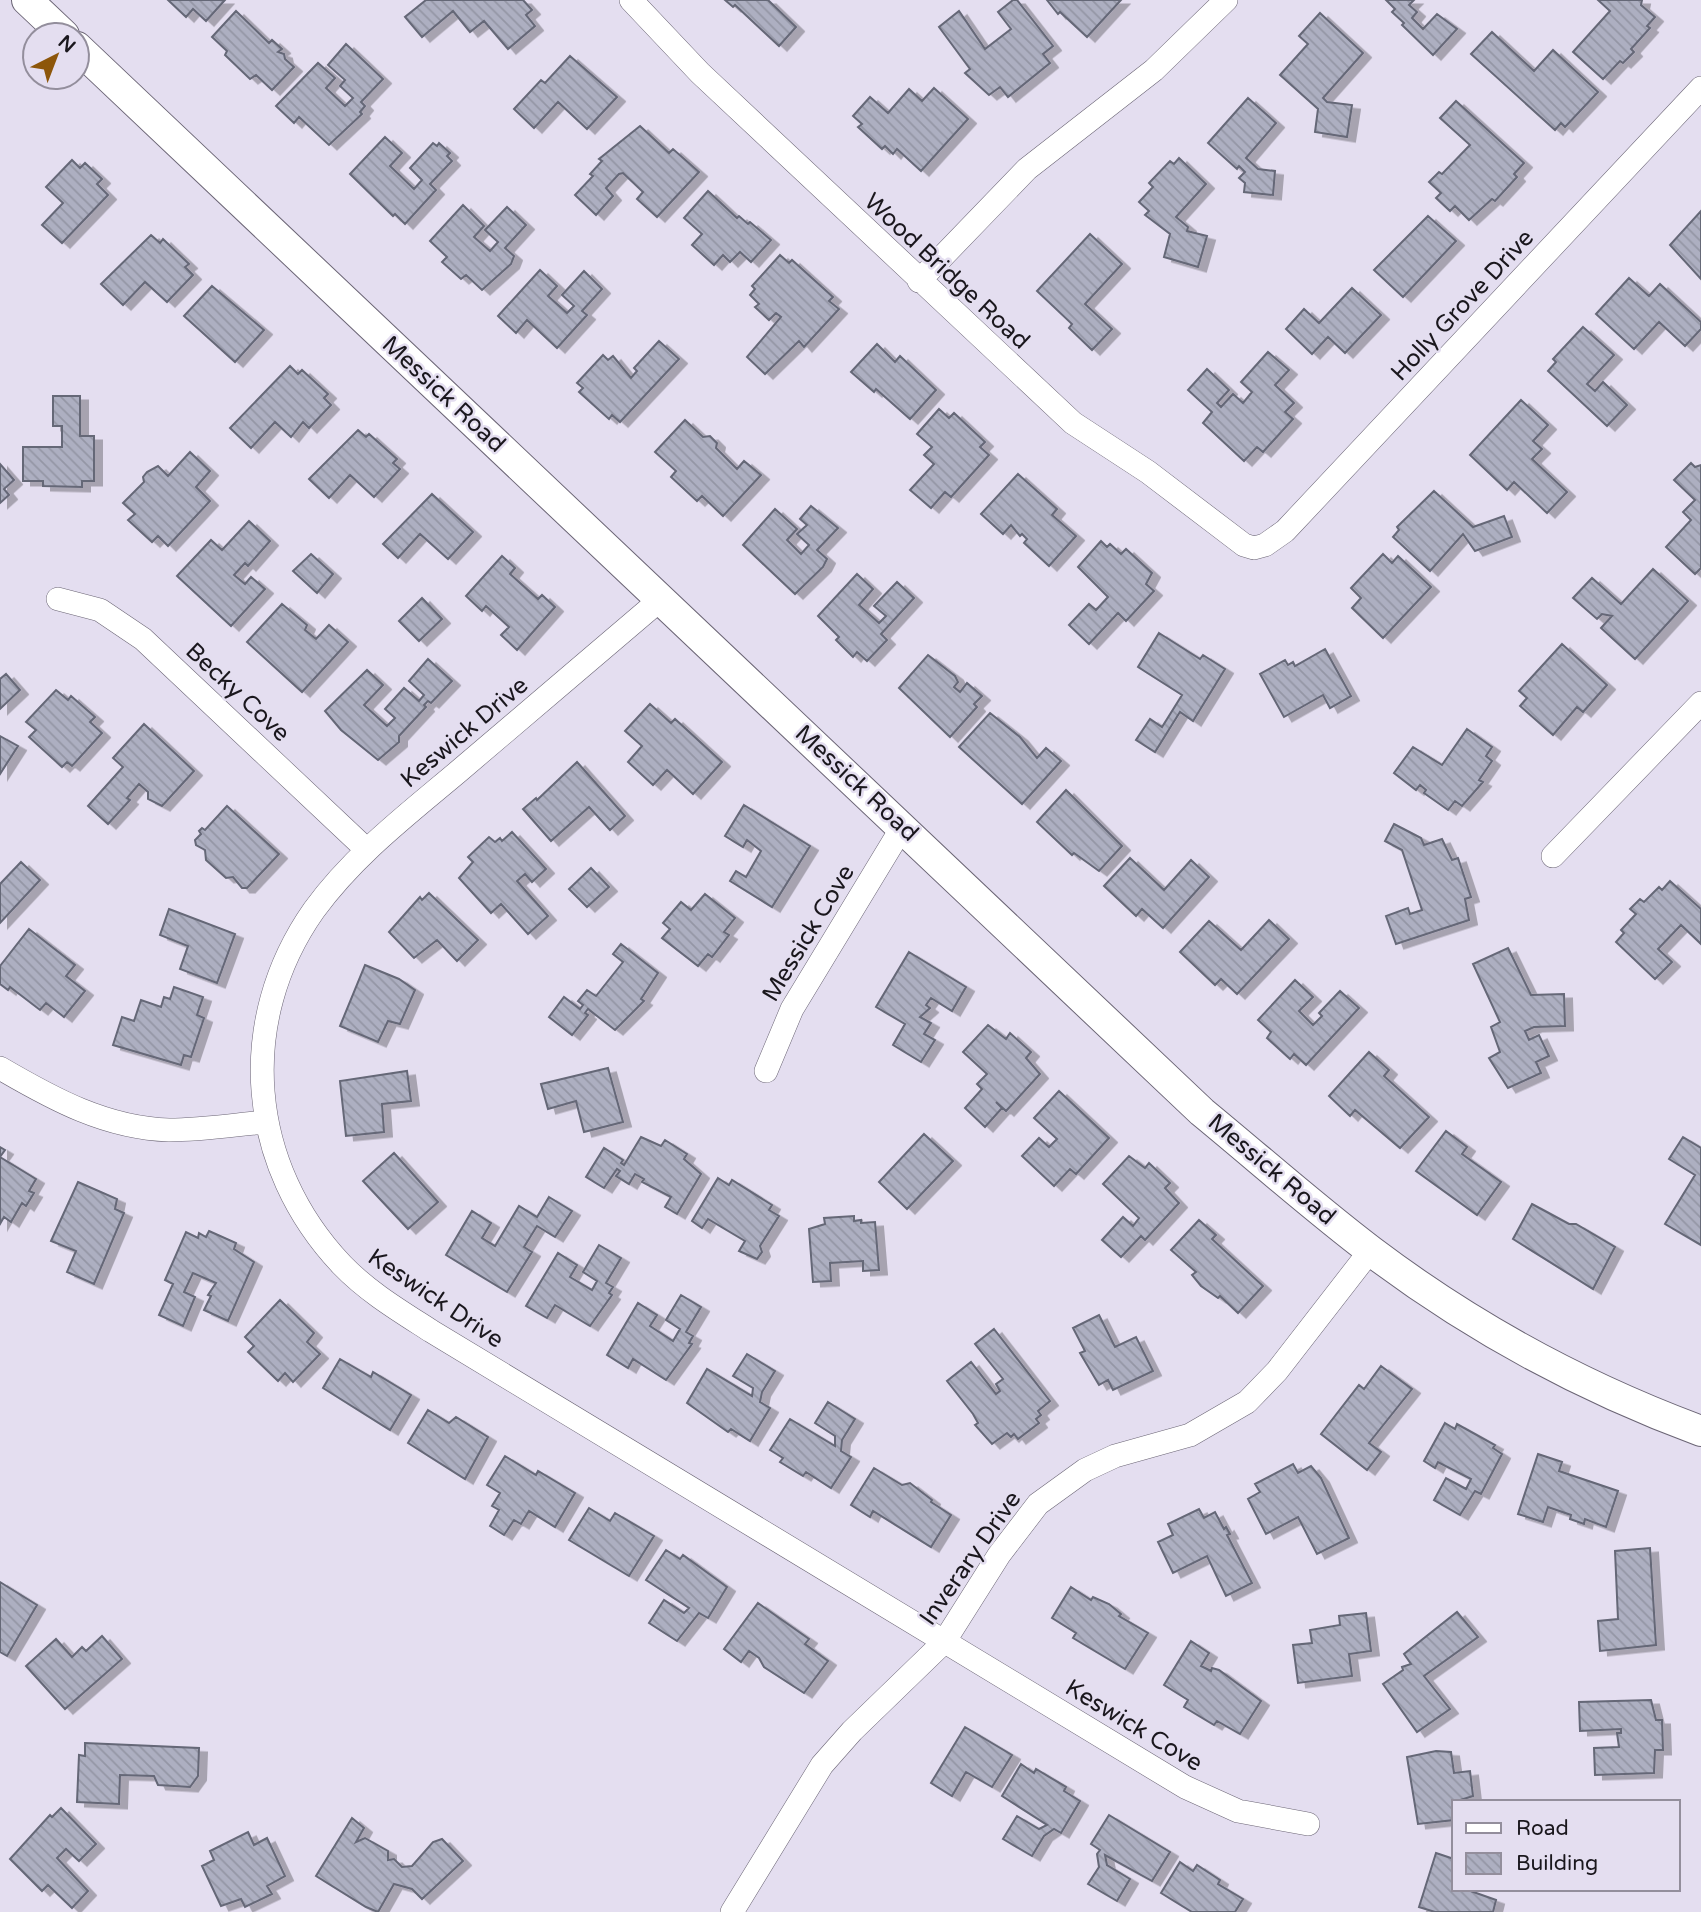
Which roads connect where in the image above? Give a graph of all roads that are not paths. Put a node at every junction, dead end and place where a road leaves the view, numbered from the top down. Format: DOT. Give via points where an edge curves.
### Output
graph roads {
  1 [pos="27,0"];
  2 [pos="631,0"];
  3 [pos="1226,0"];
  4 [pos="50,21"];
  5 [pos="91,60"];
  6 [pos="1701,88"];
  7 [pos="919,281"];
  8 [pos="1254,548"];
  9 [pos="58,599"];
  10 [pos="661,599"];
  11 [pos="1701,703"];
  12 [pos="903,826"];
  13 [pos="367,850"];
  14 [pos="1553,856"];
  15 [pos="0,1068"];
  16 [pos="766,1070"];
  17 [pos="265,1122"];
  18 [pos="1370,1251"];
  19 [pos="1701,1431"];
  20 [pos="944,1642"];
  21 [pos="1308,1824"];
  22 [pos="732,1912"];
  1 -- 4 [label="street"];
  2 -- 7 [label="street, Wood Bridge Road" via="700,73"];
  3 -- 7 [label="street" via="1154,70 1027,169"];
  5 -- 10 [label="street, Messick Road"];
  6 -- 8 [label="street, Holly Grove Drive" via="1285,531"];
  7 -- 8 [label="street, Wood Bridge Road" via="1073,423 1179,495 1233,539"];
  9 -- 13 [label="street, Becky Cove" via="100,610 144,639"];
  10 -- 12 [label="street, Messick Road"];
  10 -- 13 [label="street, Keswick Drive"];
  11 -- 14 [label="street"];
  12 -- 16 [label="street, Messick Cove" via="792,1009"];
  12 -- 18 [label="street, Messick Road" via="1202,1112"];
  13 -- 17 [label="street, Keswick Drive" via="314,911 284,965 264,1033"];
  15 -- 17 [label="street" via="51,1097 112,1122 170,1130"];
  17 -- 20 [label="street, Keswick Drive" via="283,1178 299,1207 342,1265 366,1288"];
  18 -- 19 [label="street, Messick Road" via="1550,1366"];
  18 -- 20 [label="street, Inverary Drive" via="1277,1371 1247,1402 1190,1435 1115,1456 1085,1470 1038,1504 999,1555"];
  20 -- 21 [label="street, Keswick Cove" via="1212,1802"];
  20 -- 22 [label="street, Inverary Drive" via="836,1748"];
}
